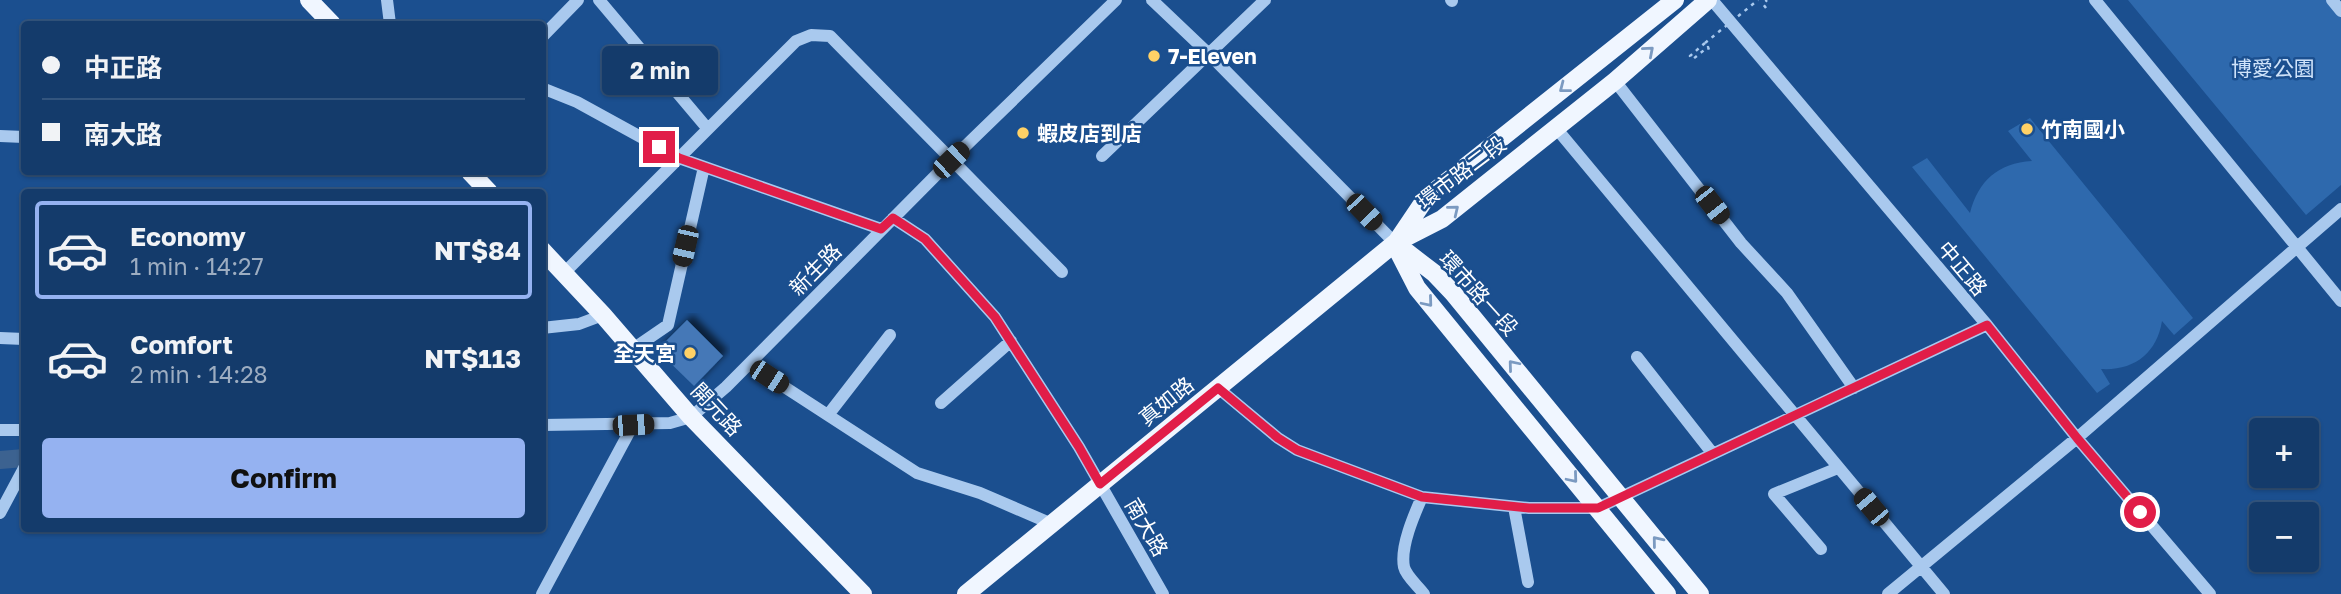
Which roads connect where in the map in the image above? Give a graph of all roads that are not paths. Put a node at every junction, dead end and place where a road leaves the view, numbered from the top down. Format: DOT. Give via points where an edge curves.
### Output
graph roads {
  1 [pos="309,0"];
  2 [pos="387,0"];
  3 [pos="578,0"];
  4 [pos="598,0"];
  5 [pos="1116,0"];
  6 [pos="1152,0"];
  7 [pos="1265,0"];
  8 [pos="1675,0"];
  9 [pos="1710,0"];
  10 [pos="2095,0"];
  11 [pos="2332,0"];
  12 [pos="2341,11"];
  13 [pos="329,21"];
  14 [pos="390,21"];
  15 [pos="546,33"];
  16 [pos="1210,55"];
  17 [pos="1615,81"];
  18 [pos="546,90"];
  19 [pos="707,128"];
  20 [pos="1556,128"];
  21 [pos="0,136"];
  22 [pos="21,137"];
  23 [pos="1102,156"];
  24 [pos="679,158"];
  25 [pos="951,160"];
  26 [pos="704,167"];
  27 [pos="473,175"];
  28 [pos="486,189"];
  29 [pos="2341,209"];
  30 [pos="893,218"];
  31 [pos="881,229"];
  32 [pos="1395,243"];
  33 [pos="2296,247"];
  34 [pos="546,254"];
  35 [pos="1062,272"];
  36 [pos="564,273"];
  37 [pos="2341,301"];
  38 [pos="603,315"];
  39 [pos="1987,325"];
  40 [pos="546,328"];
  41 [pos="890,335"];
  42 [pos="0,338"];
  43 [pos="21,339"];
  44 [pos="1011,341"];
  45 [pos="633,349"];
  46 [pos="1637,357"];
  47 [pos="749,364"];
  48 [pos="1218,388"];
  49 [pos="1854,388"];
  50 [pos="941,403"];
  51 [pos="828,415"];
  52 [pos="691,416"];
  53 [pos="1795,416"];
  54 [pos="546,425"];
  55 [pos="633,425"];
  56 [pos="0,430"];
  57 [pos="21,430"];
  58 [pos="2077,438"];
  59 [pos="1713,454"];
  60 [pos="1838,468"];
  61 [pos="21,474"];
  62 [pos="1100,484"];
  63 [pos="1621,496"];
  64 [pos="1422,497"];
  65 [pos="1514,507"];
  66 [pos="1598,508"];
  67 [pos="0,513"];
  68 [pos="1052,524"];
  69 [pos="1821,549"];
  70 [pos="1921,566"];
  71 [pos="1528,582"];
  72 [pos="542,594"];
  73 [pos="863,594"];
  74 [pos="966,594"];
  75 [pos="1163,594"];
  76 [pos="1424,594"];
  77 [pos="1667,594"];
  78 [pos="1700,594"];
  79 [pos="1888,594"];
  80 [pos="1944,594"];
  81 [pos="2210,594"];
  1 -- 13 [label="main road"];
  2 -- 14 [label="street"];
  3 -- 15 [label="street"];
  4 -- 19 [label="street"];
  5 -- 25 [label="street, 新生路"];
  6 -- 16 [label="street"];
  7 -- 16 [label="street"];
  8 -- 32 [label="main road, 環市路二段, one-way" via="1426,198"];
  17 -- 9 [label="main road, 環市路二段, one-way"];
  9 -- 39 [label="street, 中正路"];
  10 -- 33 [label="street"];
  11 -- 12 [label="street"];
  16 -- 23 [label="street"];
  16 -- 32 [label="street"];
  17 -- 20 [label="main road, 環市路二段"];
  17 -- 49 [label="street" via="1741,243 1787,293"];
  18 -- 24 [label="street"];
  19 -- 24 [label="street"];
  19 -- 25 [label="street" via="796,41 811,35 830,36"];
  32 -- 20 [label="main road, 環市路二段, one-way" via="1442,219"];
  20 -- 53 [label="street"];
  21 -- 22 [label="street"];
  24 -- 26 [label="street"];
  24 -- 36 [label="street"];
  25 -- 30 [label="street, 新生路"];
  25 -- 35 [label="street"];
  26 -- 31 [label="street"];
  26 -- 45 [label="street" via="667,325"];
  27 -- 28 [label="main road"];
  29 -- 33 [label="street"];
  30 -- 31 [label="street, 新生路"];
  30 -- 44 [label="street, 南大路" via="925,239"];
  31 -- 47 [label="street, 新生路"];
  32 -- 48 [label="main road, 真如路"];
  63 -- 32 [label="main road, 環市路一段, one-way" via="1453,293"];
  32 -- 66 [label="main road, 環市路一段, one-way" via="1417,288"];
  33 -- 37 [label="street"];
  33 -- 58 [label="street"];
  34 -- 36 [label="main road, 開元路"];
  36 -- 38 [label="main road, 開元路"];
  38 -- 40 [label="street" via="579,324"];
  38 -- 45 [label="main road, 開元路"];
  39 -- 49 [label="street"];
  39 -- 58 [label="street, 中正路"];
  41 -- 51 [label="street"];
  42 -- 43 [label="street"];
  44 -- 50 [label="street"];
  44 -- 62 [label="street, 南大路"];
  45 -- 52 [label="main road, 開元路"];
  46 -- 59 [label="street"];
  47 -- 51 [label="street"];
  47 -- 52 [label="street, 新生路"];
  48 -- 62 [label="main road, 真如路"];
  48 -- 64 [label="street" via="1297,450"];
  49 -- 53 [label="street"];
  51 -- 68 [label="street" via="916,473 980,493"];
  52 -- 55 [label="street" via="670,423"];
  52 -- 73 [label="main road, 開元路"];
  53 -- 59 [label="street"];
  53 -- 60 [label="street"];
  54 -- 55 [label="street"];
  55 -- 72 [label="street"];
  56 -- 57 [label="street"];
  58 -- 70 [label="street"];
  58 -- 81 [label="street, 中正路"];
  59 -- 63 [label="street"];
  60 -- 69 [label="street" via="1774,494"];
  60 -- 70 [label="street"];
  61 -- 67 [label="street"];
  62 -- 68 [label="main road, 真如路"];
  62 -- 75 [label="street, 南大路"];
  63 -- 66 [label="street"];
  78 -- 63 [label="main road, 環市路一段, one-way"];
  64 -- 65 [label="street"];
  64 -- 76 [label="street" via="1411,524 1404,568"];
  65 -- 66 [label="street"];
  65 -- 71 [label="street"];
  66 -- 77 [label="main road, 環市路一段"];
  68 -- 74 [label="main road, 真如路"];
  70 -- 79 [label="street"];
  70 -- 80 [label="street"];
}
